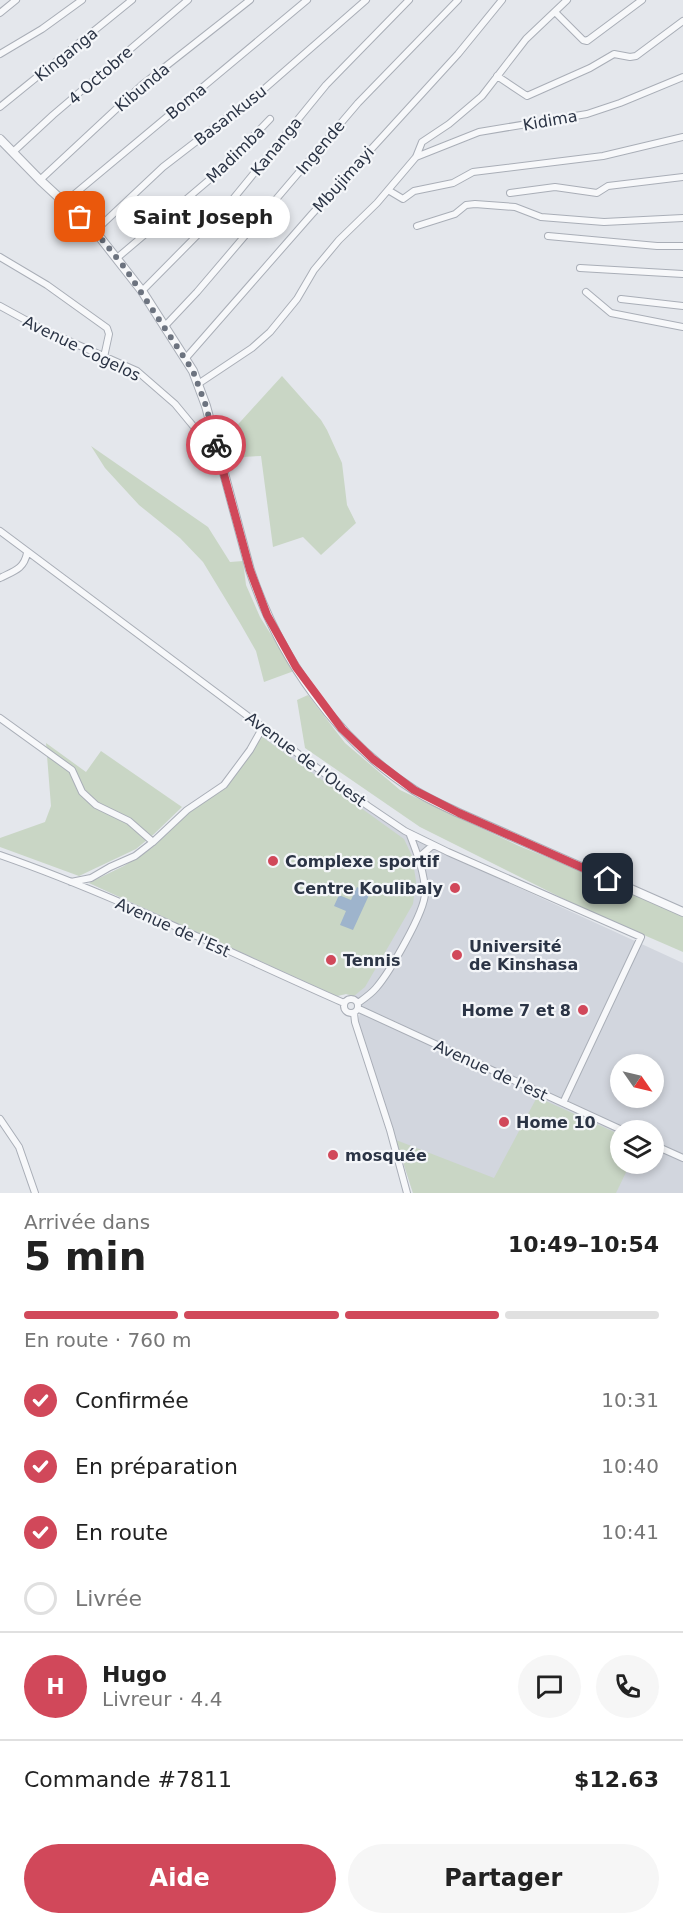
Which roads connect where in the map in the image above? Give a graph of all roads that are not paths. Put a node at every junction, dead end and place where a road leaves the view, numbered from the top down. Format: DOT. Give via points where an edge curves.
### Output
graph roads {
  1 [pos="16,0"];
  2 [pos="82,0"];
  3 [pos="132,0"];
  4 [pos="188,0"];
  5 [pos="250,0"];
  6 [pos="307,0"];
  7 [pos="366,0"];
  8 [pos="409,0"];
  9 [pos="458,0"];
  10 [pos="502,0"];
  11 [pos="567,0"];
  12 [pos="642,0"];
  13 [pos="555,12"];
  14 [pos="0,13"];
  15 [pos="683,21"];
  16 [pos="0,54"];
  17 [pos="497,76"];
  18 [pos="683,77"];
  19 [pos="0,107"];
  20 [pos="270,119"];
  21 [pos="683,137"];
  22 [pos="0,139"];
  23 [pos="13,152"];
  24 [pos="416,157"];
  25 [pos="683,177"];
  26 [pos="40,180"];
  27 [pos="388,190"];
  28 [pos="510,193"];
  29 [pos="66,202"];
  30 [pos="683,218"];
  31 [pos="417,226"];
  32 [pos="95,231"];
  33 [pos="548,236"];
  34 [pos="683,246"];
  35 [pos="0,257"];
  36 [pos="117,258"];
  37 [pos="580,268"];
  38 [pos="683,274"];
  39 [pos="142,291"];
  40 [pos="586,292"];
  41 [pos="621,299"];
  42 [pos="0,306"];
  43 [pos="683,306"];
  44 [pos="164,327"];
  45 [pos="683,327"];
  46 [pos="104,357"];
  47 [pos="185,359"];
  48 [pos="198,384"];
  49 [pos="215,440"];
  50 [pos="0,531"];
  51 [pos="27,553"];
  52 [pos="0,578"];
  53 [pos="0,718"];
  54 [pos="263,727"];
  55 [pos="410,834"];
  56 [pos="153,842"];
  57 [pos="433,845"];
  58 [pos="0,855"];
  59 [pos="418,858"];
  60 [pos="70,882"];
  61 [pos="683,912"];
  62 [pos="344,1003"];
  63 [pos="357,1008"];
  64 [pos="564,1103"];
  65 [pos="0,1119"];
  66 [pos="610,1124"];
  67 [pos="664,1149"];
  68 [pos="683,1158"];
  69 [pos="35,1193"];
  70 [pos="407,1193"];
  1 -- 14 [label="street"];
  2 -- 16 [label="street"];
  3 -- 19 [label="street, Kinganga"];
  4 -- 23 [label="street, 4 Octobre"];
  5 -- 26 [label="street, Kibunda" via="142,84"];
  6 -- 29 [label="street, Boma"];
  7 -- 32 [label="street, Basankusu" via="263,90 163,167"];
  8 -- 39 [label="street, Kananga" via="326,85 233,199"];
  9 -- 44 [label="street, Ingende" via="358,103"];
  10 -- 47 [label="street, Mbujimayi"];
  11 -- 13 [label="street"];
  12 -- 13 [label="street" via="587,41"];
  13 -- 17 [label="street" via="524,41"];
  15 -- 17 [label="street" via="636,56 614,54 527,96"];
  17 -- 24 [label="street" via="473,105 422,142"];
  18 -- 24 [label="street, Kidima" via="587,114 477,133"];
  20 -- 36 [label="street, Madimba" via="222,170"];
  21 -- 27 [label="street" via="603,156 473,172 453,183 414,191 403,200"];
  22 -- 23 [label="street"];
  23 -- 26 [label="street"];
  24 -- 27 [label="street"];
  25 -- 28 [label="street" via="608,186 597,193 553,187"];
  26 -- 29 [label="street"];
  27 -- 48 [label="street" via="314,270 270,332"];
  29 -- 32 [label="street"];
  30 -- 31 [label="street" via="604,222 541,217 514,207 475,204"];
  32 -- 36 [label="street"];
  33 -- 34 [label="street"];
  35 -- 46 [label="street" via="107,328"];
  36 -- 39 [label="street"];
  37 -- 38 [label="street"];
  39 -- 44 [label="street"];
  40 -- 45 [label="street" via="611,313"];
  41 -- 43 [label="street"];
  42 -- 46 [label="street, Avenue Cogelos"];
  44 -- 47 [label="street"];
  46 -- 49 [label="street, Avenue Cogelos" via="136,371 175,404 194,427"];
  47 -- 48 [label="street"];
  48 -- 49 [label="street"];
  49 -- 61 [label="street" via="250,570 267,615 296,667 353,740 385,769 426,797"];
  50 -- 51 [label="street, Avenue de l'Ouest"];
  51 -- 52 [label="street" via="22,567"];
  51 -- 54 [label="street, Avenue de l'Ouest"];
  53 -- 56 [label="street" via="72,770 82,792 96,805 129,821"];
  54 -- 55 [label="street, Avenue de l'Ouest"];
  54 -- 56 [label="street" via="224,785 187,810"];
  55 -- 57 [label="street, Avenue de l'Ouest"];
  55 -- 59 [label="street"];
  56 -- 60 [label="street" via="91,878"];
  57 -- 59 [label="street"];
  57 -- 64 [label="street, Avenue de l'Ouest" via="641,938"];
  58 -- 60 [label="street, Avenue de l'Est"];
  59 -- 63 [label="street" via="425,892 418,917 377,987"];
  60 -- 62 [label="street, Avenue de l'Est"];
  62 -- 63 [label="street, Avenue de l'Est" via="346,1012"];
  62 -- 63 [label="street, Avenue de l'Est" via="355,999"];
  63 -- 64 [label="street, Avenue de l'est"];
  63 -- 70 [label="street" via="355,1022"];
  64 -- 66 [label="street, Avenue de l'est"];
  65 -- 69 [label="street" via="19,1147"];
  67 -- 68 [label="street"];
}
